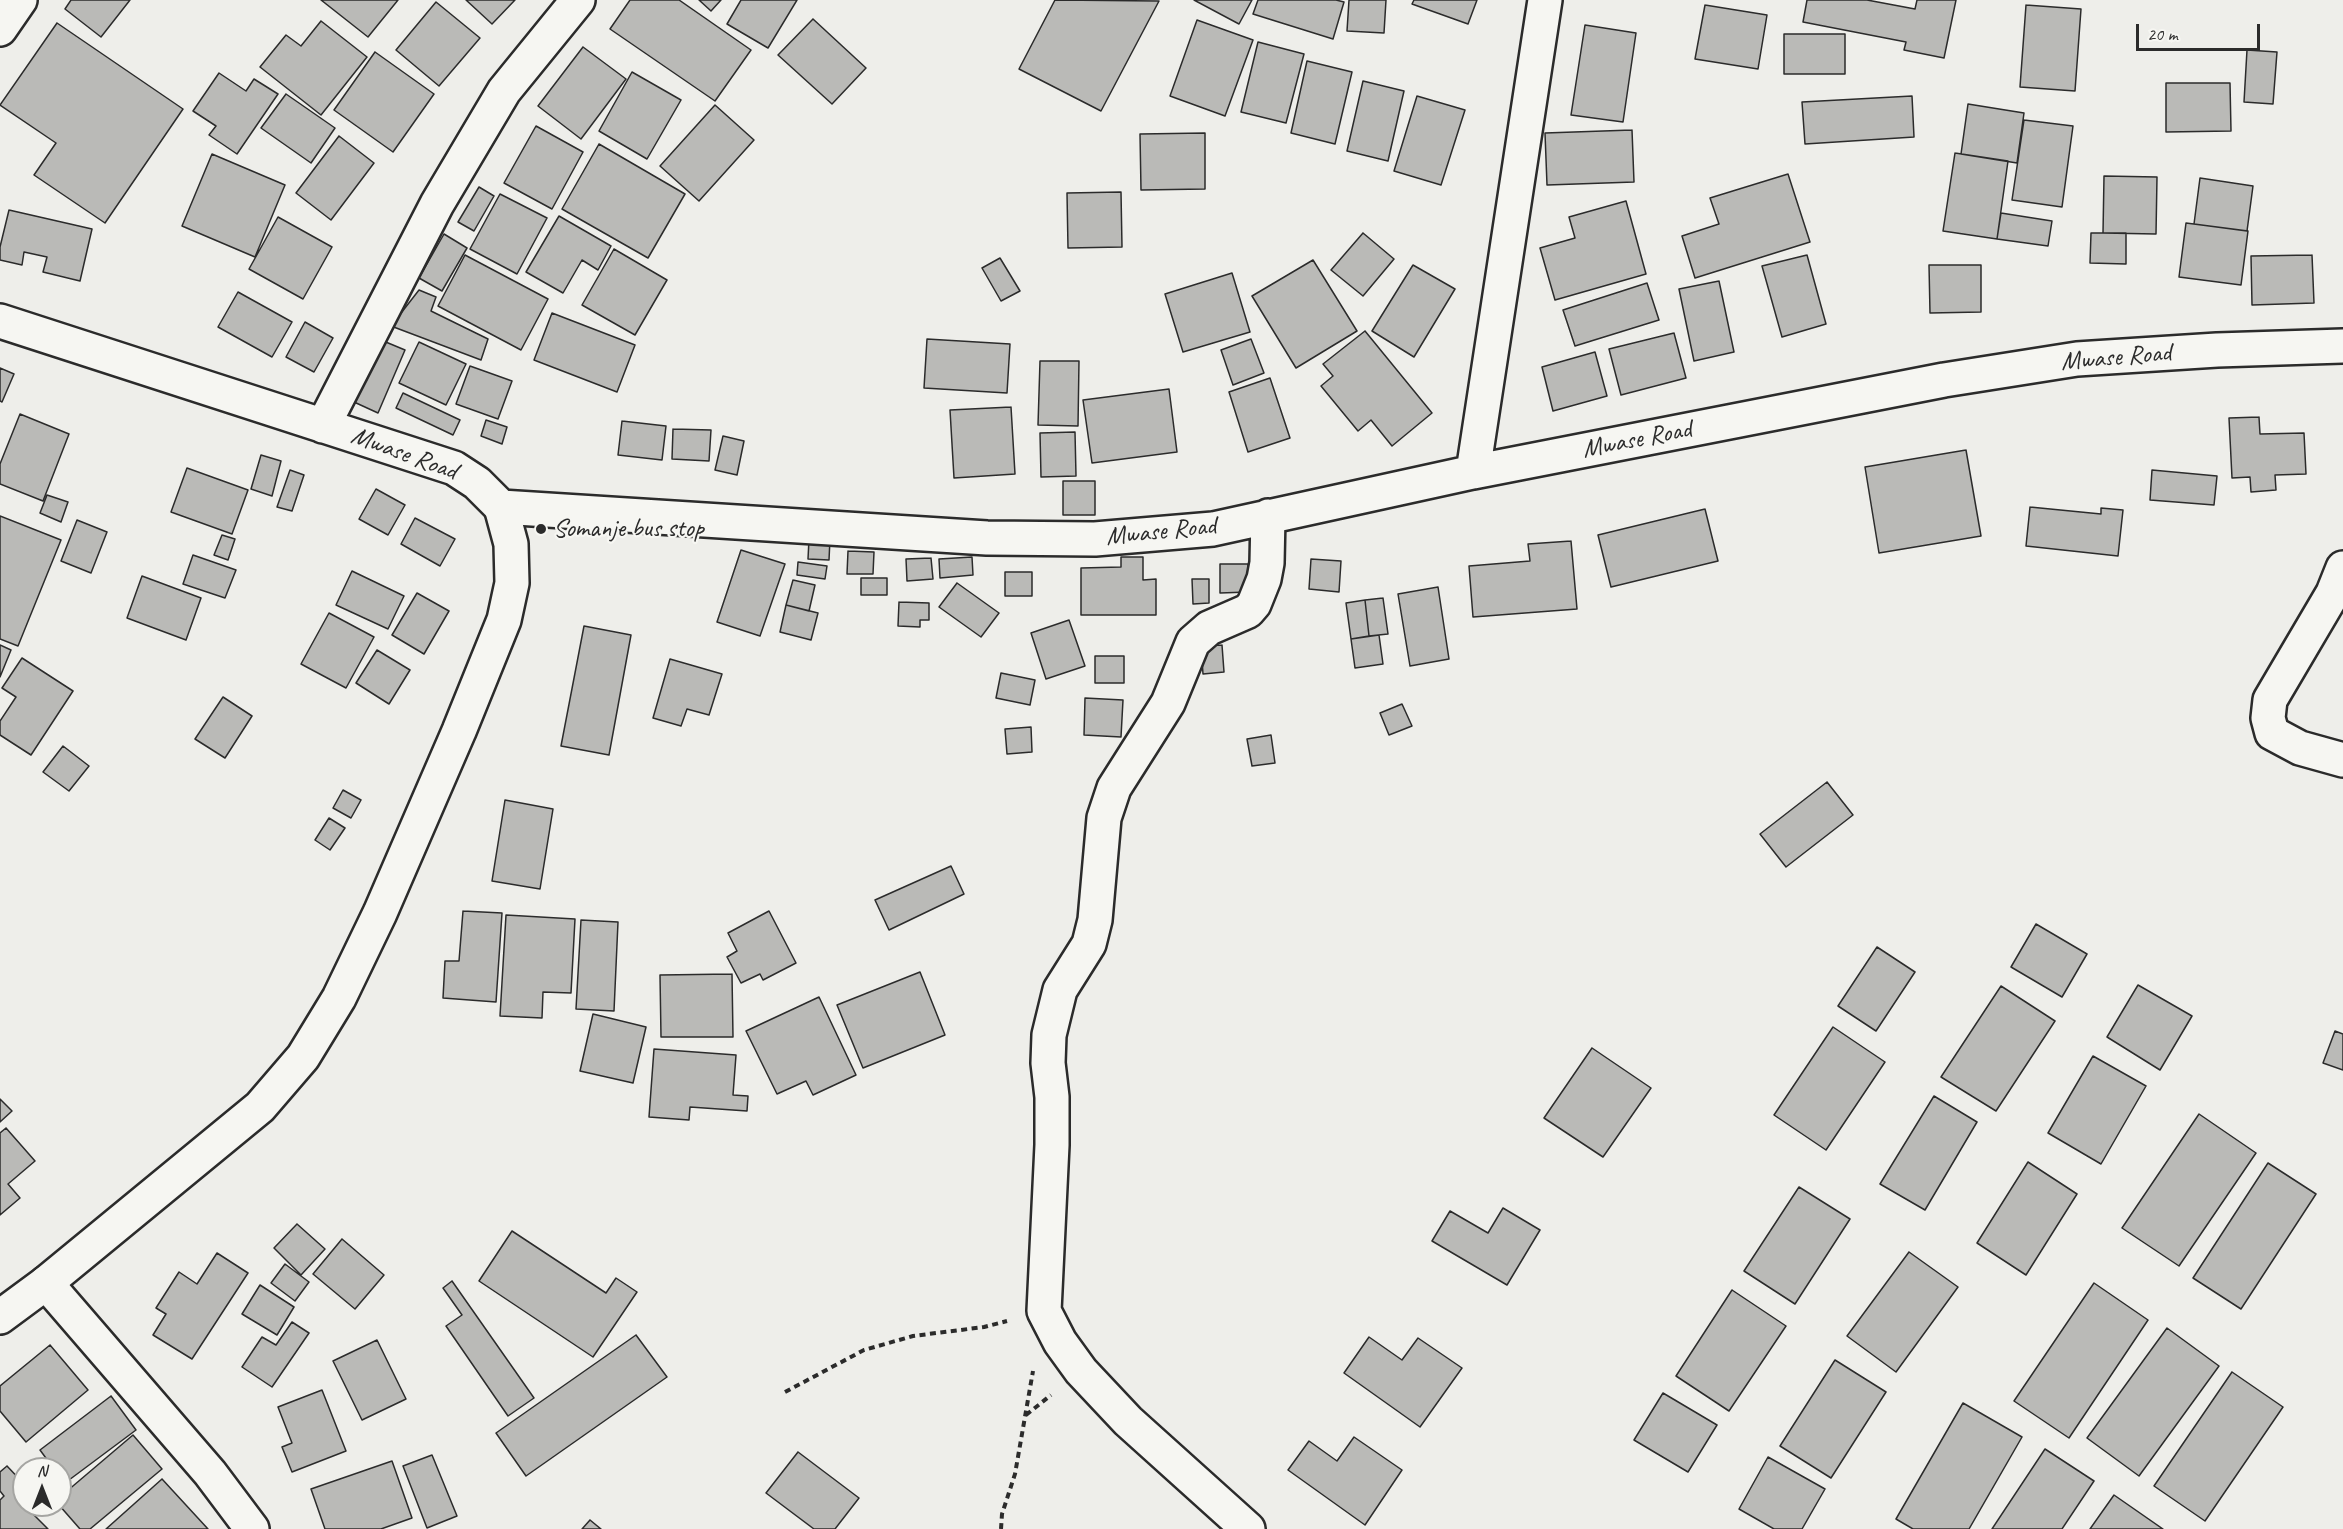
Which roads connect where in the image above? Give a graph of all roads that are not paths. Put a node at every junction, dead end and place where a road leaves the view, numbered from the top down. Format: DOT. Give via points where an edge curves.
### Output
graph roads {
  1 [pos="20,0"];
  2 [pos="578,0"];
  3 [pos="1545,0"];
  4 [pos="0,29"];
  5 [pos="0,321"];
  6 [pos="2343,346"];
  7 [pos="323,426"];
  8 [pos="1473,472"];
  9 [pos="501,507"];
  10 [pos="1268,516"];
  11 [pos="2343,568"];
  12 [pos="2343,759"];
  13 [pos="46,1283"];
  14 [pos="0,1317"];
  15 [pos="252,1529"];
  16 [pos="1248,1529"];
  1 -- 4 [label="street"];
  2 -- 7 [label="street" via="504,91 437,204"];
  3 -- 8 [label="street"];
  5 -- 7 [label="street, Mwase Road"];
  6 -- 8 [label="street, Mwase Road" via="2077,359 1944,380"];
  7 -- 9 [label="street, Mwase Road" via="454,468 477,483"];
  8 -- 10 [label="street, Mwase Road"];
  9 -- 10 [label="street, Mwase Road" via="997,538 1095,539 1213,528"];
  9 -- 13 [label="street" via="511,544 512,583 504,620 390,891 339,998 303,1057 260,1107"];
  10 -- 16 [label="street" via="1267,563 1254,604 1248,611 1209,628 1193,642 1168,702 1114,788 1104,818 1095,920 1089,944 1060,990 1049,1035 1048,1063 1052,1145 1044,1311 1081,1371 1128,1421"];
  11 -- 12 [label="street" via="2333,593 2270,700 2268,718 2272,733 2300,748"];
  13 -- 14 [label="street"];
  13 -- 15 [label="street" via="210,1473"];
}
